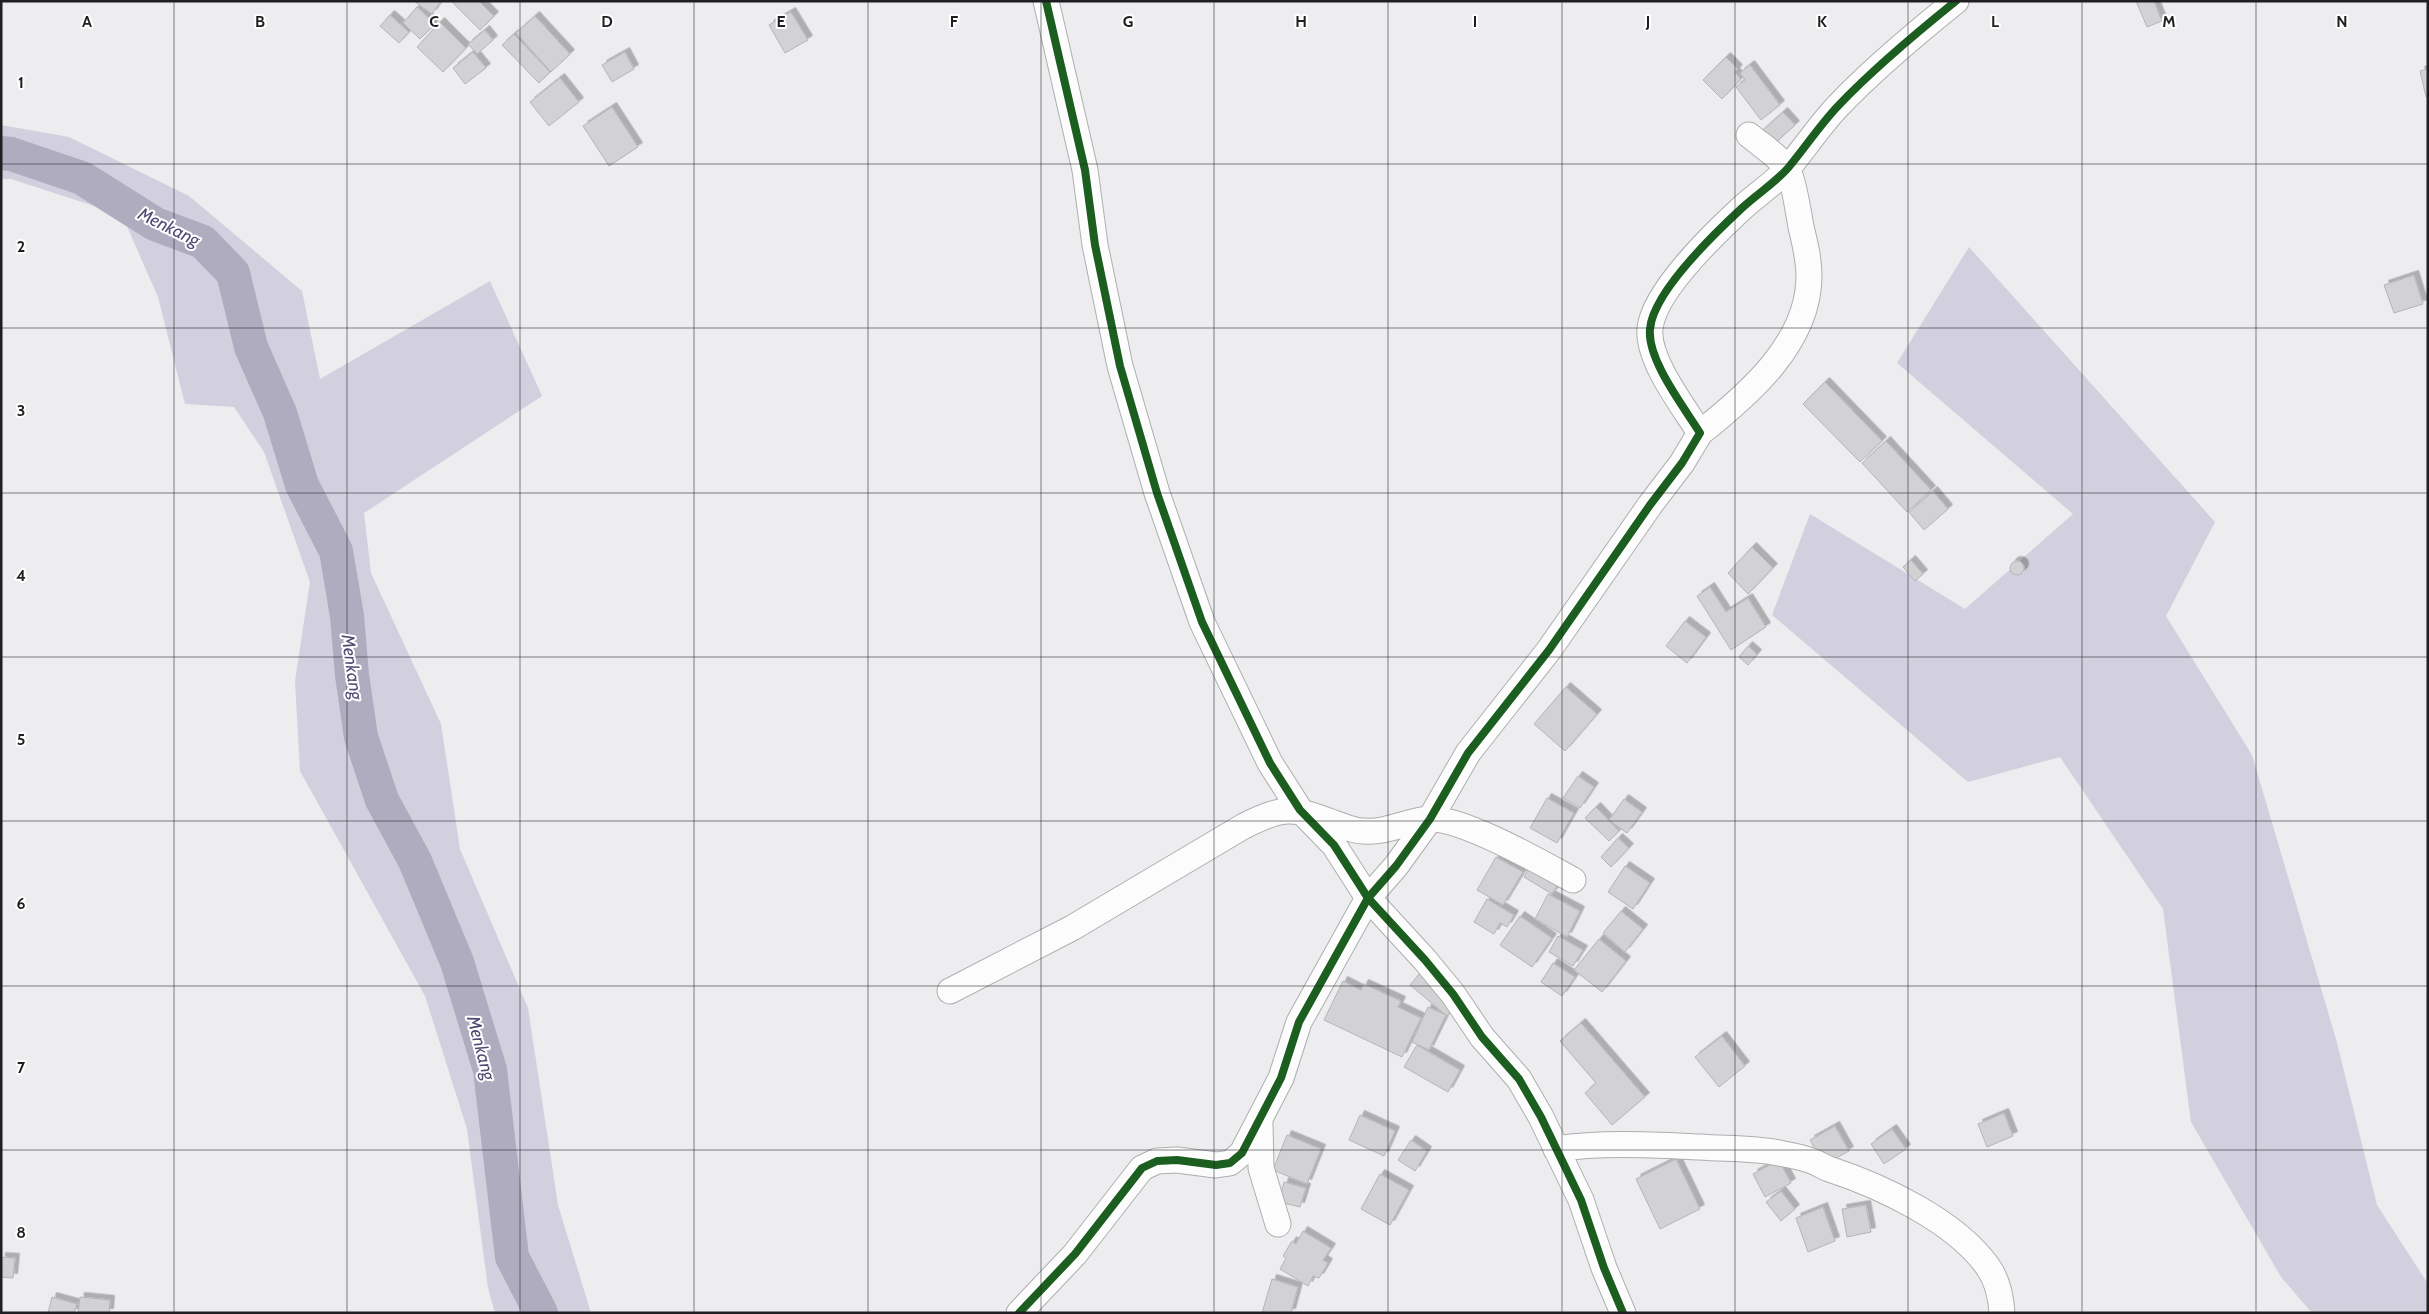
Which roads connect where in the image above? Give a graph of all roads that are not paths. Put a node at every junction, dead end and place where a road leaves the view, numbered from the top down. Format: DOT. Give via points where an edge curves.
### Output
graph roads {
  1 [pos="1046,1"];
  2 [pos="1956,1"];
  3 [pos="1749,135"];
  4 [pos="1788,168"];
  5 [pos="1700,433"];
  6 [pos="1300,810"];
  7 [pos="1430,819"];
  8 [pos="1572,880"];
  9 [pos="1368,898"];
  10 [pos="950,990"];
  11 [pos="1260,1120"];
  12 [pos="1556,1149"];
  13 [pos="1278,1224"];
  14 [pos="1019,1313"];
  15 [pos="1623,1313"];
  16 [pos="2002,1313"];
  1 -- 6 [label="street" via="1085,170 1095,245 1120,366 1157,493 1202,622 1258,739"];
  2 -- 4 [label="street" via="1898,48 1838,106"];
  3 -- 4 [label="street"];
  4 -- 5 [label="street" via="1809,276 1802,315 1781,354 1764,375"];
  4 -- 5 [label="street" via="1706,243 1670,286 1651,319 1652,345 1657,359"];
  5 -- 7 [label="street" via="1549,650 1468,753"];
  6 -- 7 [label="street" via="1361,832 1389,830"];
  6 -- 9 [label="street" via="1334,845"];
  6 -- 10 [label="street" via="1271,812 1088,919"];
  7 -- 8 [label="street" via="1448,822 1514,848"];
  7 -- 9 [label="street"];
  9 -- 11 [label="street" via="1299,1022 1280,1078"];
  9 -- 12 [label="street" via="1425,960 1482,1037 1519,1079 1542,1117"];
  11 -- 13 [label="street" via="1261,1168"];
  11 -- 14 [label="street" via="1242,1153 1230,1163 1157,1161 1142,1168 1075,1254"];
  12 -- 15 [label="street" via="1581,1200"];
  12 -- 16 [label="street" via="1580,1145 1763,1150 1812,1161 1867,1183 1924,1213 1973,1249 1997,1283"];
}
